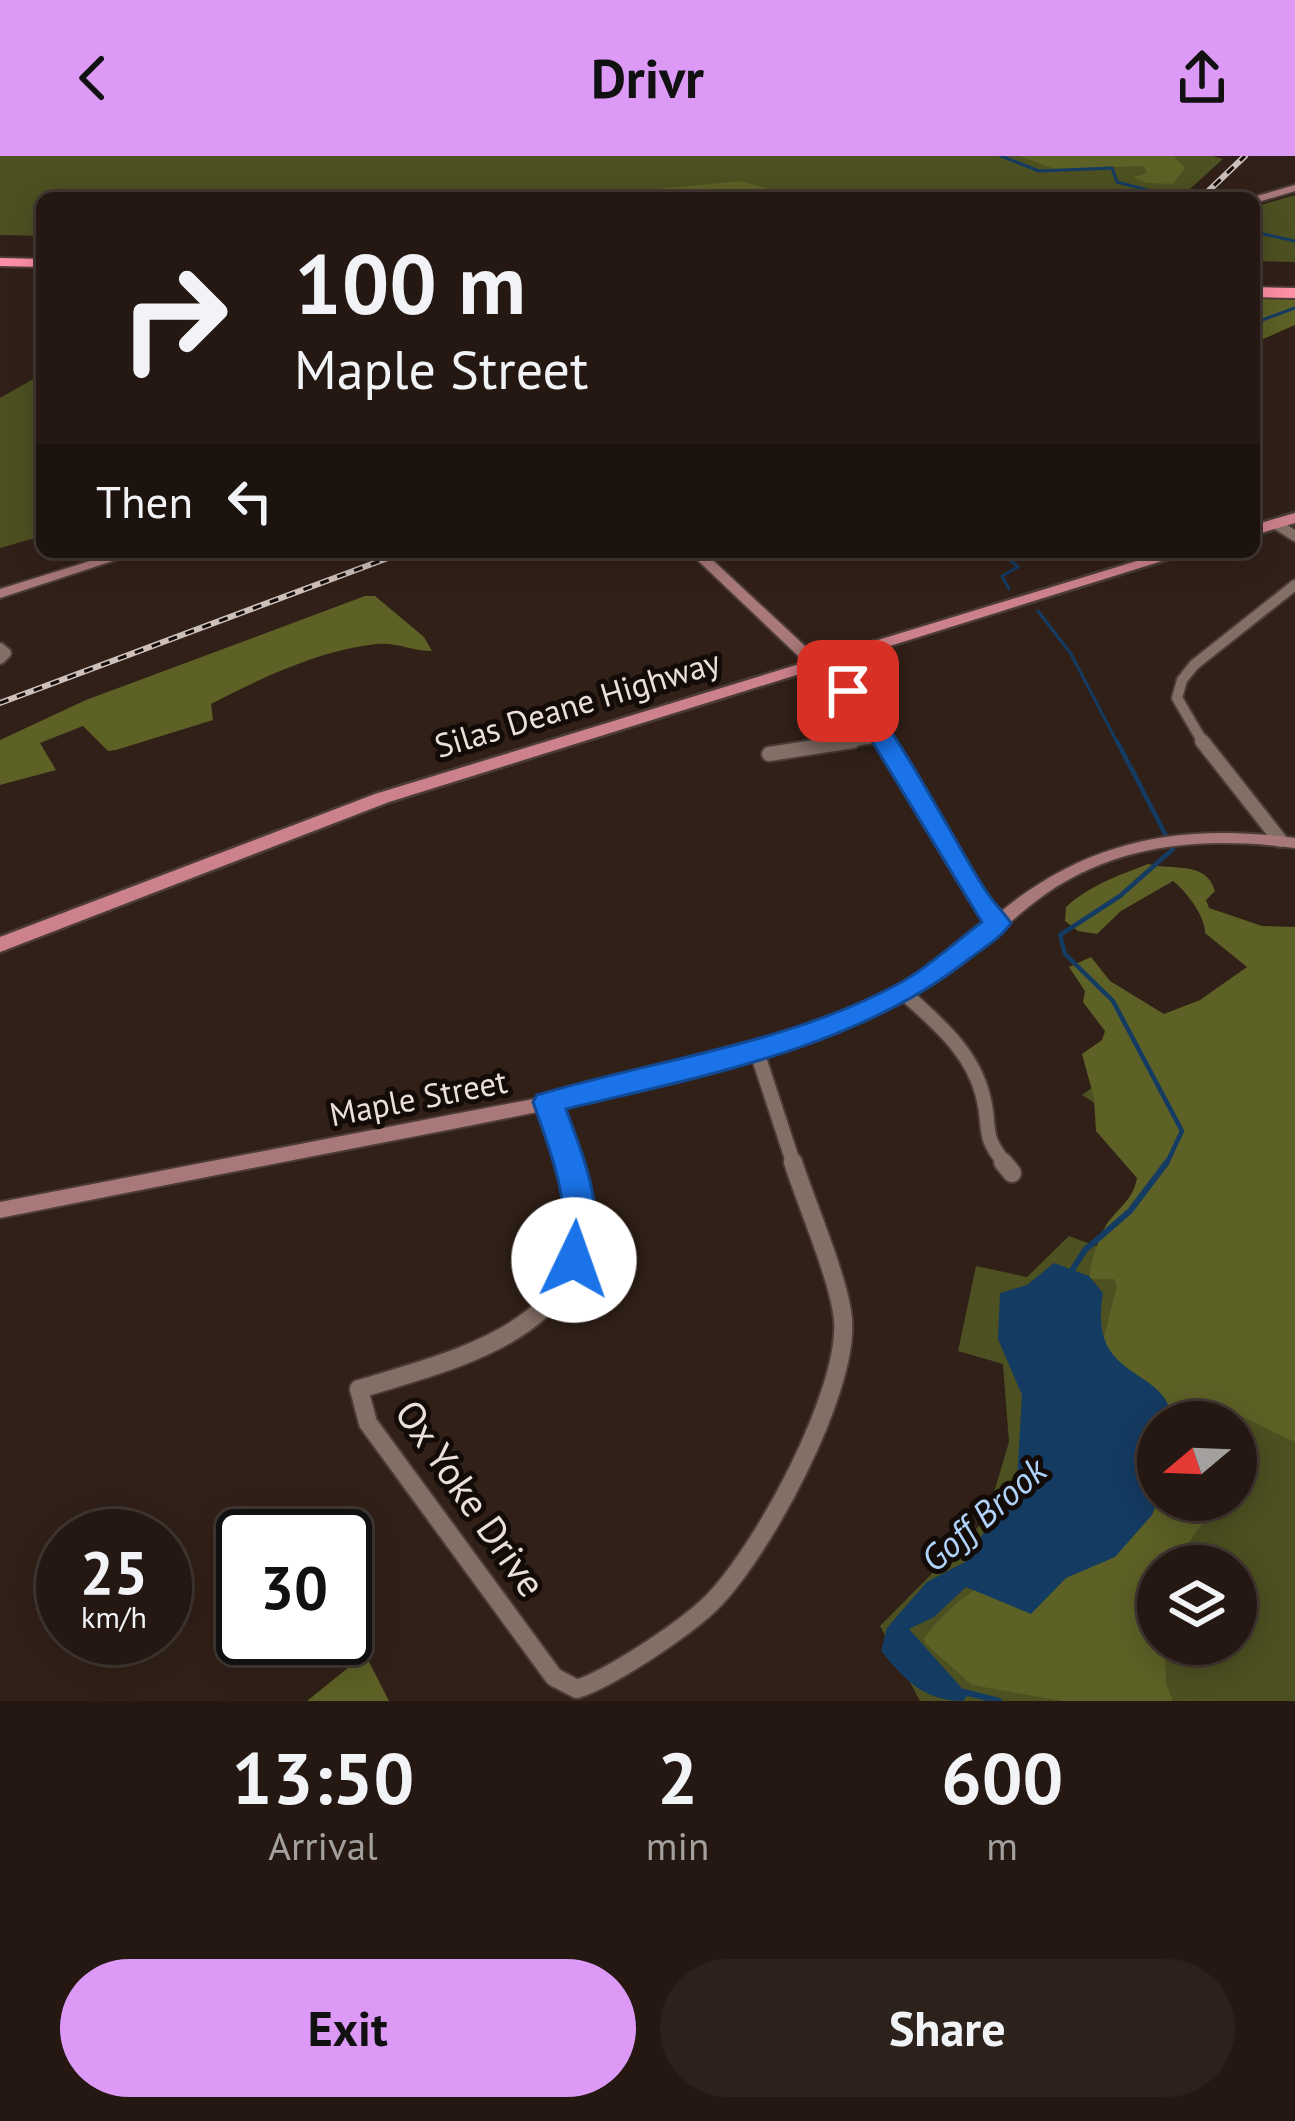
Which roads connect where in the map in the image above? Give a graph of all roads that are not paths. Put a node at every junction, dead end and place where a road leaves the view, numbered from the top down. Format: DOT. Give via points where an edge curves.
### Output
graph roads {
  1 [pos="1295,188"];
  2 [pos="1260,198"];
  3 [pos="0,249"];
  4 [pos="36,250"];
  5 [pos="0,262"];
  6 [pos="36,263"];
  7 [pos="1260,279"];
  8 [pos="1295,280"];
  9 [pos="1260,292"];
  10 [pos="1295,293"];
  11 [pos="1295,518"];
  12 [pos="1276,524"];
  13 [pos="1260,528"];
  14 [pos="1295,536"];
  15 [pos="114,558"];
  16 [pos="703,558"];
  17 [pos="1163,558"];
  18 [pos="1295,585"];
  19 [pos="0,594"];
  20 [pos="0,648"];
  21 [pos="0,659"];
  22 [pos="818,663"];
  23 [pos="881,737"];
  24 [pos="770,754"];
  25 [pos="1288,842"];
  26 [pos="998,923"];
  27 [pos="0,945"];
  28 [pos="904,993"];
  29 [pos="756,1049"];
  30 [pos="548,1102"];
  31 [pos="1012,1172"];
  32 [pos="0,1210"];
  33 [pos="578,1695"];
  1 -- 2 [label="main road"];
  3 -- 4 [label="highway"];
  5 -- 6 [label="highway"];
  7 -- 8 [label="highway"];
  9 -- 10 [label="highway"];
  11 -- 12 [label="main road"];
  12 -- 13 [label="main road"];
  12 -- 14 [label="street"];
  15 -- 19 [label="main road"];
  16 -- 22 [label="main road"];
  17 -- 22 [label="main road, Silas Deane Highway"];
  18 -- 25 [label="street" via="1194,665 1178,698 1193,731"];
  20 -- 21 [label="street"];
  22 -- 23 [label="main road"];
  22 -- 27 [label="main road, Silas Deane Highway" via="382,798"];
  23 -- 24 [label="street"];
  23 -- 26 [label="main road"];
  25 -- 26 [label="main road, Maple Street" via="1168,841 1107,855"];
  26 -- 28 [label="main road, Maple Street"];
  28 -- 29 [label="main road, Maple Street"];
  28 -- 31 [label="street" via="972,1065 987,1141"];
  29 -- 30 [label="main road, Maple Street"];
  29 -- 33 [label="street, Ox Yoke Drive" via="843,1317 841,1368 758,1538 709,1605"];
  30 -- 32 [label="main road, Maple Street"];
  30 -- 33 [label="street, Ox Yoke Drive" via="572,1169 581,1235 567,1284 524,1325 474,1353 359,1389 368,1424 554,1677"];
}
